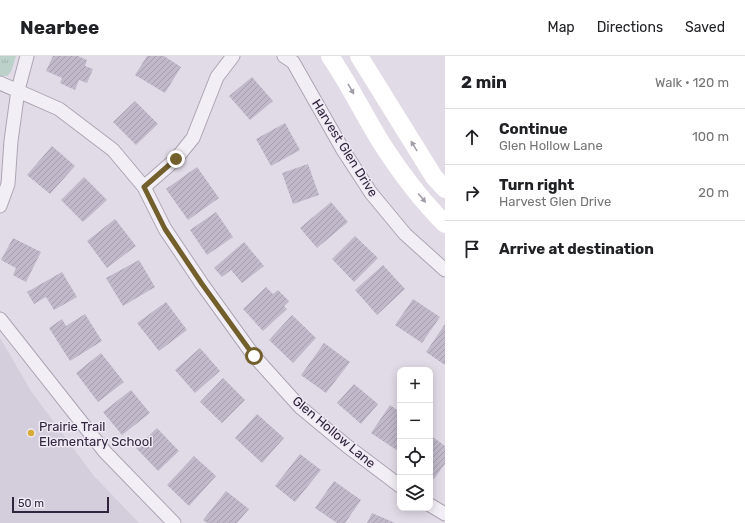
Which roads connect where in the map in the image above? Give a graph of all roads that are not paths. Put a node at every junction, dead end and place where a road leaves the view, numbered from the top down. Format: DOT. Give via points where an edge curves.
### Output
graph roads {
  1 [pos="27,56"];
  2 [pos="233,56"];
  3 [pos="284,56"];
  4 [pos="330,56"];
  5 [pos="359,56"];
  6 [pos="0,83"];
  7 [pos="18,90"];
  8 [pos="144,187"];
  9 [pos="445,189"];
  10 [pos="0,206"];
  11 [pos="445,224"];
  12 [pos="445,270"];
  13 [pos="0,319"];
  14 [pos="397,484"];
  15 [pos="433,507"];
  16 [pos="445,514"];
  17 [pos="174,523"];
  1 -- 7 [label="street"];
  2 -- 8 [label="street" via="217,77 194,138 176,159"];
  3 -- 12 [label="street, Harvest Glen Drive" via="293,62 343,150 371,193 405,234"];
  4 -- 11 [label="main road, one-way" via="382,144 410,184"];
  9 -- 5 [label="main road, one-way" via="434,177"];
  6 -- 7 [label="street, Glen Hollow Lane"];
  7 -- 8 [label="street, Glen Hollow Lane" via="59,109 85,128 113,150"];
  7 -- 10 [label="street" via="8,184"];
  8 -- 14 [label="street, Glen Hollow Lane" via="165,229 254,356 300,407"];
  13 -- 17 [label="street" via="105,452"];
  15 -- 16 [label="street"];
}
